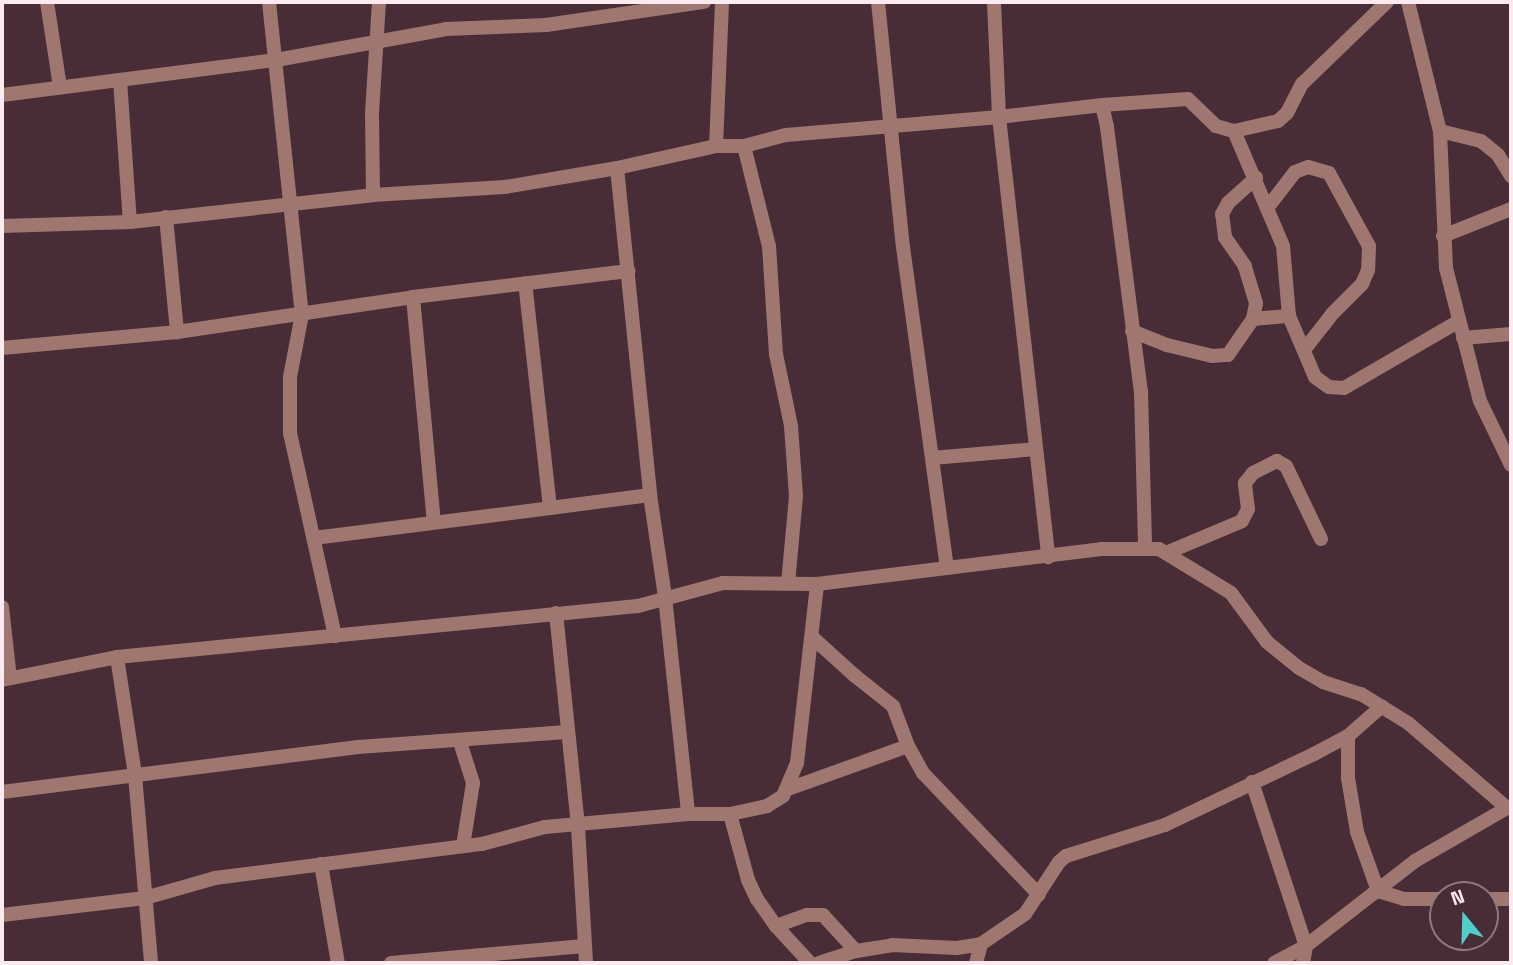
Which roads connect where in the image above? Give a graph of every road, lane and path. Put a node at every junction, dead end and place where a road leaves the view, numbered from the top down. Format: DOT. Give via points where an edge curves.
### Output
graph roads {
  1 [pos="47,2"];
  2 [pos="270,2"];
  3 [pos="379,2"];
  4 [pos="704,2"];
  5 [pos="722,2"];
  6 [pos="878,2"];
  7 [pos="994,2"];
  8 [pos="1387,2"];
  9 [pos="1408,2"];
  10 [pos="374,43"];
  11 [pos="276,60"];
  12 [pos="120,80"];
  13 [pos="60,87"];
  14 [pos="2,94"];
  15 [pos="1102,105"];
  16 [pos="999,117"];
  17 [pos="893,127"];
  18 [pos="1234,131"];
  19 [pos="1440,131"];
  20 [pos="716,146"];
  21 [pos="744,146"];
  22 [pos="617,169"];
  23 [pos="1511,176"];
  24 [pos="1256,178"];
  25 [pos="373,195"];
  26 [pos="289,206"];
  27 [pos="1268,207"];
  28 [pos="1511,209"];
  29 [pos="166,218"];
  30 [pos="130,222"];
  31 [pos="2,226"];
  32 [pos="1443,236"];
  33 [pos="628,271"];
  34 [pos="525,283"];
  35 [pos="413,297"];
  36 [pos="302,314"];
  37 [pos="1289,316"];
  38 [pos="1253,319"];
  39 [pos="1459,321"];
  40 [pos="1132,331"];
  41 [pos="177,332"];
  42 [pos="1511,334"];
  43 [pos="1463,338"];
  44 [pos="2,348"];
  45 [pos="1304,350"];
  46 [pos="1036,449"];
  47 [pos="932,458"];
  48 [pos="1511,465"];
  49 [pos="650,495"];
  50 [pos="550,508"];
  51 [pos="433,523"];
  52 [pos="314,538"];
  53 [pos="1321,539"];
  54 [pos="1145,547"];
  55 [pos="1167,553"];
  56 [pos="1048,557"];
  57 [pos="947,568"];
  58 [pos="788,584"];
  59 [pos="817,584"];
  60 [pos="665,597"];
  61 [pos="2,607"];
  62 [pos="556,613"];
  63 [pos="335,636"];
  64 [pos="812,637"];
  65 [pos="117,657"];
  66 [pos="6,679"];
  67 [pos="1382,706"];
  68 [pos="566,732"];
  69 [pos="1348,736"];
  70 [pos="460,742"];
  71 [pos="908,746"];
  72 [pos="135,775"];
  73 [pos="1252,782"];
  74 [pos="788,789"];
  75 [pos="2,792"];
  76 [pos="1509,807"];
  77 [pos="688,814"];
  78 [pos="730,814"];
  79 [pos="578,827"];
  80 [pos="463,846"];
  81 [pos="321,864"];
  82 [pos="1378,891"];
  83 [pos="1039,895"];
  84 [pos="145,898"];
  85 [pos="1429,899"];
  86 [pos="2,915"];
  87 [pos="776,926"];
  88 [pos="981,944"];
  89 [pos="1306,946"];
  90 [pos="584,947"];
  91 [pos="856,951"];
  92 [pos="151,963"];
  93 [pos="338,963"];
  94 [pos="391,963"];
  95 [pos="586,963"];
  96 [pos="810,963"];
  97 [pos="819,963"];
  98 [pos="976,963"];
  99 [pos="1274,963"];
  100 [pos="1303,963"];
  1 -- 13 [label="street"];
  2 -- 11 [label="street"];
  3 -- 10 [label="street"];
  4 -- 10 [label="street" via="547,24 446,29"];
  5 -- 20 [label="street"];
  6 -- 17 [label="street"];
  7 -- 16 [label="street"];
  8 -- 18 [label="street" via="1302,85 1278,121"];
  9 -- 19 [label="street"];
  10 -- 11 [label="street"];
  10 -- 25 [label="street"];
  11 -- 12 [label="street"];
  11 -- 26 [label="street"];
  12 -- 13 [label="street"];
  12 -- 30 [label="street"];
  13 -- 14 [label="street"];
  15 -- 16 [label="street"];
  15 -- 18 [label="street" via="1188,99 1216,126"];
  15 -- 40 [label="street"];
  16 -- 17 [label="street"];
  16 -- 46 [label="street"];
  17 -- 21 [label="street" via="798,134"];
  17 -- 47 [label="street" via="903,247"];
  18 -- 24 [label="street"];
  19 -- 23 [label="street" via="1481,141 1498,155"];
  19 -- 32 [label="street"];
  20 -- 21 [label="street"];
  20 -- 22 [label="street"];
  21 -- 58 [label="street" via="769,246 776,354 791,426 796,496"];
  22 -- 25 [label="street" via="505,187"];
  22 -- 33 [label="street"];
  24 -- 27 [label="street"];
  24 -- 38 [label="street" via="1222,214 1225,237 1249,278 1256,303"];
  25 -- 26 [label="street"];
  26 -- 29 [label="street"];
  26 -- 36 [label="street"];
  27 -- 37 [label="street" via="1283,246"];
  27 -- 45 [label="street" via="1294,172 1308,167 1329,173 1369,246 1362,284"];
  28 -- 32 [label="street"];
  29 -- 30 [label="street"];
  29 -- 41 [label="street"];
  30 -- 31 [label="street"];
  32 -- 39 [label="street"];
  33 -- 34 [label="street"];
  33 -- 49 [label="street"];
  34 -- 35 [label="street"];
  34 -- 50 [label="street"];
  35 -- 36 [label="street"];
  35 -- 51 [label="street"];
  36 -- 41 [label="street"];
  36 -- 52 [label="street" via="288,414"];
  37 -- 38 [label="street"];
  37 -- 45 [label="street"];
  38 -- 40 [label="street" via="1228,355 1212,356 1167,345"];
  39 -- 43 [label="street"];
  39 -- 45 [label="street" via="1344,388 1329,387 1315,376"];
  40 -- 54 [label="street" via="1141,391"];
  41 -- 44 [label="street"];
  42 -- 43 [label="street"];
  43 -- 48 [label="street" via="1480,401"];
  46 -- 47 [label="street"];
  46 -- 56 [label="street"];
  47 -- 57 [label="street"];
  49 -- 50 [label="street"];
  49 -- 60 [label="street"];
  50 -- 51 [label="street"];
  51 -- 52 [label="street"];
  52 -- 63 [label="street"];
  53 -- 55 [label="street" via="1286,466 1277,461 1253,473 1245,483 1248,509 1242,521"];
  54 -- 55 [label="street"];
  54 -- 56 [label="street"];
  55 -- 67 [label="street" via="1231,593 1267,642 1299,668"];
  56 -- 57 [label="street"];
  57 -- 59 [label="street"];
  58 -- 59 [label="street"];
  58 -- 60 [label="street" via="723,583"];
  59 -- 64 [label="street"];
  60 -- 62 [label="street" via="638,606"];
  60 -- 77 [label="street"];
  61 -- 66 [label="street"];
  62 -- 63 [label="street"];
  62 -- 68 [label="street"];
  63 -- 65 [label="street"];
  64 -- 71 [label="street" via="893,706"];
  64 -- 74 [label="street" via="797,763"];
  65 -- 66 [label="street"];
  65 -- 72 [label="street"];
  67 -- 69 [label="street"];
  67 -- 76 [label="street"];
  68 -- 70 [label="street"];
  68 -- 79 [label="street"];
  69 -- 73 [label="street"];
  69 -- 82 [label="street" via="1348,778 1357,832"];
  70 -- 72 [label="street" via="358,747"];
  70 -- 80 [label="street" via="473,783"];
  71 -- 74 [label="street"];
  71 -- 83 [label="street" via="923,773"];
  72 -- 75 [label="street"];
  72 -- 84 [label="street"];
  73 -- 83 [label="street" via="1165,825 1066,856"];
  73 -- 89 [label="street"];
  74 -- 78 [label="street" via="767,806"];
  76 -- 82 [label="street" via="1415,861"];
  77 -- 78 [label="street"];
  77 -- 79 [label="street"];
  78 -- 87 [label="street" via="748,880"];
  79 -- 80 [label="street" via="545,827"];
  79 -- 90 [label="street"];
  80 -- 81 [label="street"];
  81 -- 84 [label="street" via="215,878"];
  81 -- 93 [label="street"];
  82 -- 85 [label="street"];
  82 -- 89 [label="street"];
  83 -- 88 [label="street" via="1013,924"];
  84 -- 86 [label="street"];
  84 -- 92 [label="street"];
  87 -- 91 [label="street" via="807,915 823,915"];
  87 -- 96 [label="street"];
  88 -- 91 [label="street" via="957,948 892,945"];
  88 -- 98 [label="street"];
  89 -- 99 [label="street"];
  89 -- 100 [label="street"];
  90 -- 94 [label="street"];
  90 -- 95 [label="street"];
  91 -- 97 [label="street"];
}
